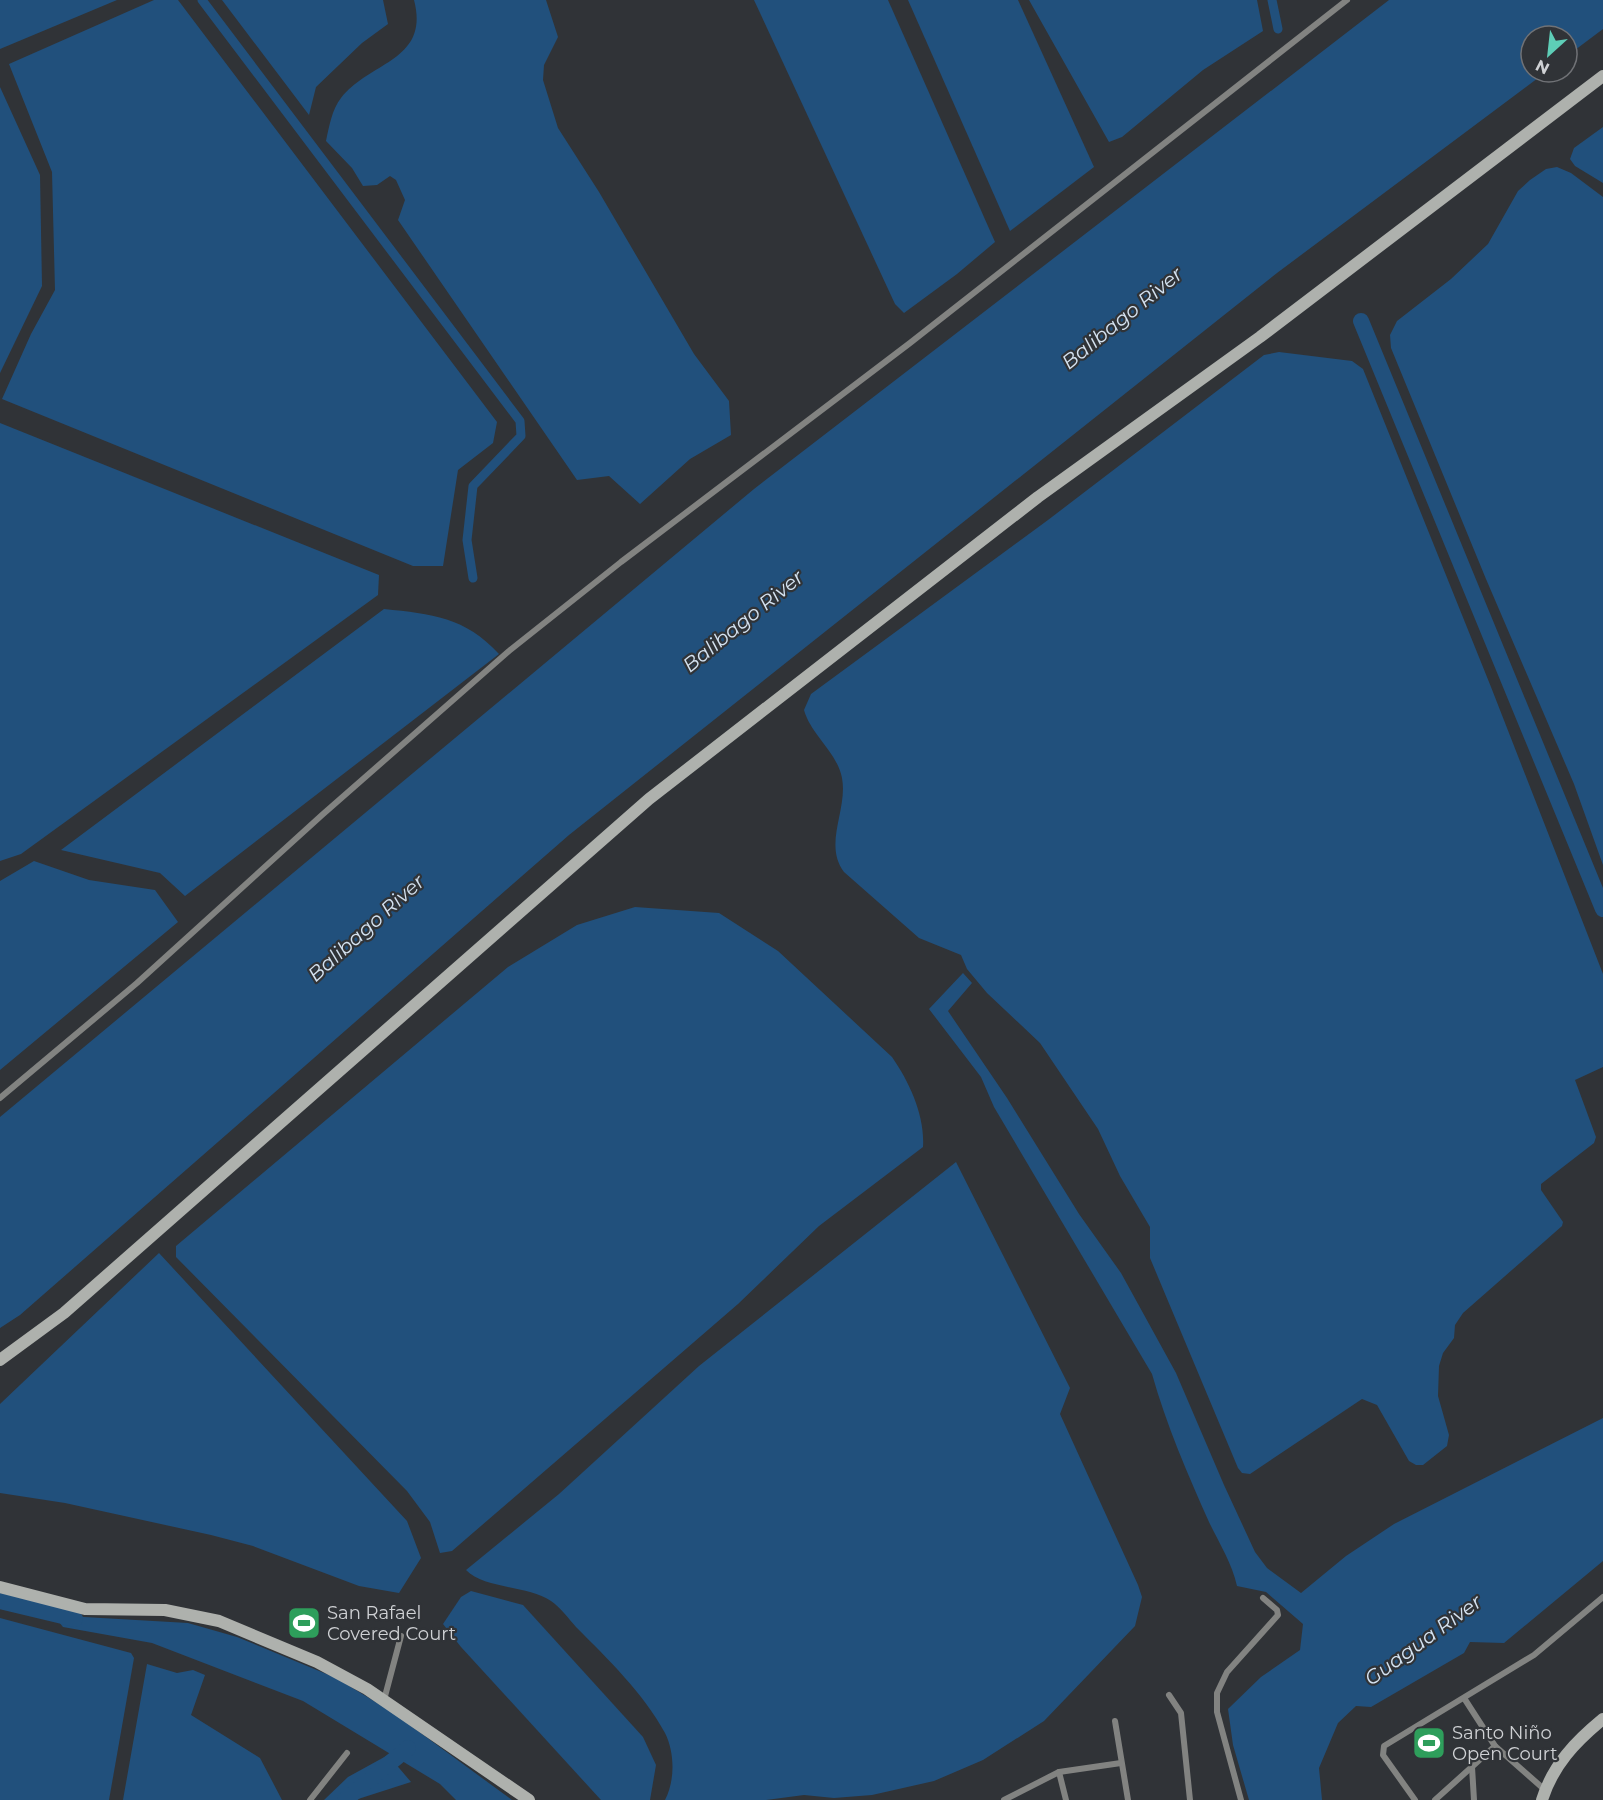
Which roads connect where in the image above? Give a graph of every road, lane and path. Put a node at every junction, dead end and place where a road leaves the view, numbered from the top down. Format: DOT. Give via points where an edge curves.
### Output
graph roads {
  1 [pos="1347,0"];
  2 [pos="1603,76"];
  3 [pos="0,1098"];
  4 [pos="0,1360"];
  5 [pos="0,1587"];
  6 [pos="1603,1597"];
  7 [pos="1263,1598"];
  8 [pos="401,1636"];
  9 [pos="1169,1695"];
  10 [pos="1464,1698"];
  11 [pos="384,1700"];
  12 [pos="1603,1719"];
  13 [pos="1116,1721"];
  14 [pos="1496,1746"];
  15 [pos="347,1753"];
  16 [pos="1121,1763"];
  17 [pos="1472,1767"];
  18 [pos="1059,1772"];
  19 [pos="1544,1795"];
  20 [pos="310,1800"];
  21 [pos="529,1800"];
  22 [pos="1004,1800"];
  23 [pos="1066,1800"];
  24 [pos="1128,1800"];
  25 [pos="1190,1800"];
  26 [pos="1242,1800"];
  27 [pos="1415,1800"];
  28 [pos="1435,1800"];
  29 [pos="1474,1800"];
  1 -- 3 [label="street" via="509,651 138,983"];
  2 -- 4 [label="street" via="1260,337 1038,497 649,798 64,1313"];
  5 -- 11 [label="street" via="85,1609 165,1610 219,1621 317,1662"];
  6 -- 10 [label="street" via="1534,1655"];
  7 -- 26 [label="street" via="1279,1612 1278,1616 1224,1677 1215,1703"];
  8 -- 11 [label="street"];
  9 -- 25 [label="street" via="1181,1713"];
  10 -- 14 [label="street"];
  10 -- 27 [label="street" via="1384,1746 1383,1755"];
  11 -- 21 [label="street"];
  12 -- 19 [label="street" via="1558,1762"];
  13 -- 16 [label="street"];
  14 -- 17 [label="street"];
  14 -- 19 [label="street"];
  15 -- 20 [label="street"];
  16 -- 18 [label="street"];
  16 -- 24 [label="street"];
  17 -- 28 [label="street"];
  17 -- 29 [label="street"];
  18 -- 22 [label="street"];
  18 -- 23 [label="street"];
}
